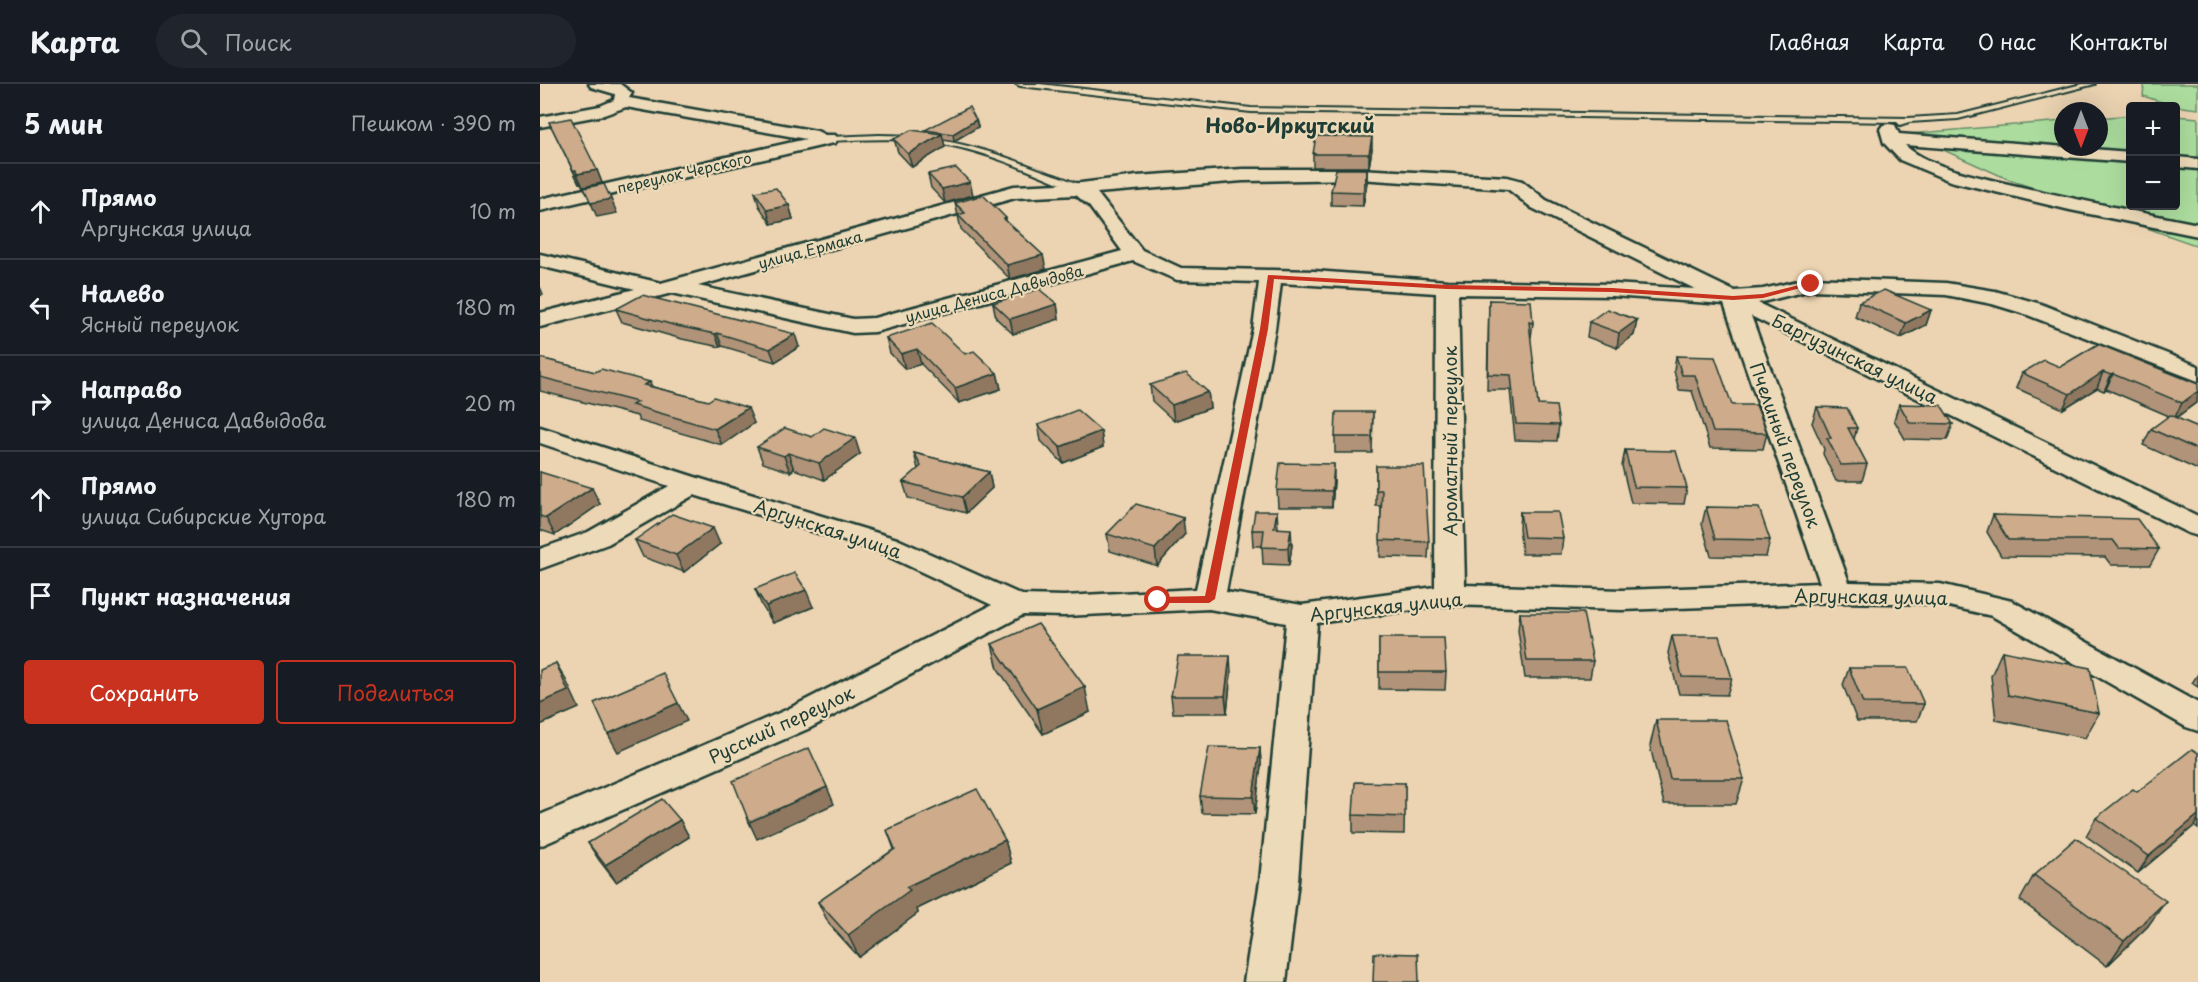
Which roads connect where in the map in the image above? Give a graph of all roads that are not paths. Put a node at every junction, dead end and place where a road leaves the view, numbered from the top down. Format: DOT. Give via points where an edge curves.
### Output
graph roads {
  1 [pos="597,84"];
  2 [pos="1020,84"];
  3 [pos="2091,84"];
  4 [pos="624,102"];
  5 [pos="1908,120"];
  6 [pos="540,122"];
  7 [pos="1891,134"];
  8 [pos="829,139"];
  9 [pos="2126,157"];
  10 [pos="2180,162"];
  11 [pos="2198,164"];
  12 [pos="1515,185"];
  13 [pos="1081,189"];
  14 [pos="540,205"];
  15 [pos="2198,230"];
  16 [pos="1135,254"];
  17 [pos="540,260"];
  18 [pos="1271,276"];
  19 [pos="1447,287"];
  20 [pos="665,288"];
  21 [pos="1733,298"];
  22 [pos="540,320"];
  23 [pos="2198,374"];
  24 [pos="540,435"];
  25 [pos="691,485"];
  26 [pos="2198,527"];
  27 [pos="540,560"];
  28 [pos="1838,592"];
  29 [pos="1450,595"];
  30 [pos="1209,599"];
  31 [pos="1017,605"];
  32 [pos="1302,615"];
  33 [pos="2198,718"];
  34 [pos="540,831"];
  35 [pos="1266,982"];
  1 -- 4 [label="street" via="617,88 624,93"];
  2 -- 5 [label="lane" via="1251,110"];
  3 -- 5 [label="lane" via="1958,117"];
  4 -- 6 [label="street" via="604,110"];
  4 -- 8 [label="street"];
  5 -- 7 [label="lane"];
  7 -- 9 [label="street"];
  7 -- 15 [label="street" via="1906,156 1957,177"];
  8 -- 13 [label="lane" via="914,139 961,146"];
  8 -- 14 [label="street, переулок Черского"];
  10 -- 11 [label="street"];
  12 -- 13 [label="street, улица Ермака" via="1359,174 1244,175"];
  12 -- 21 [label="street, Баргузинская улица" via="1539,204"];
  13 -- 16 [label="street" via="1096,202"];
  13 -- 20 [label="street, улица Ермака" via="1014,192"];
  16 -- 18 [label="street" via="1178,274"];
  16 -- 20 [label="street, улица Дениса Давыдова" via="875,325 854,326"];
  17 -- 20 [label="street, улица Дениса Давыдова"];
  18 -- 19 [label="street"];
  18 -- 30 [label="street" via="1264,329"];
  19 -- 21 [label="street" via="1612,290"];
  19 -- 29 [label="street, Ароматный переулок"];
  20 -- 22 [label="street, улица Ермака"];
  21 -- 23 [label="street" via="1763,296 1811,284 1946,289 2033,309"];
  21 -- 26 [label="street, Баргузинская улица"];
  21 -- 28 [label="street, Пчелиный переулок"];
  24 -- 25 [label="street, Аргунская улица"];
  25 -- 27 [label="street" via="598,538"];
  25 -- 31 [label="street, Аргунская улица" via="887,545"];
  28 -- 29 [label="street, Аргунская улица" via="1622,600"];
  28 -- 33 [label="street, Аргунская улица" via="1940,594 2001,608"];
  29 -- 32 [label="street, Аргунская улица"];
  30 -- 31 [label="street, Аргунская улица"];
  30 -- 32 [label="street, Аргунская улица"];
  31 -- 34 [label="street, Русский переулок" via="798,719"];
  32 -- 35 [label="street" via="1279,881"];
}
